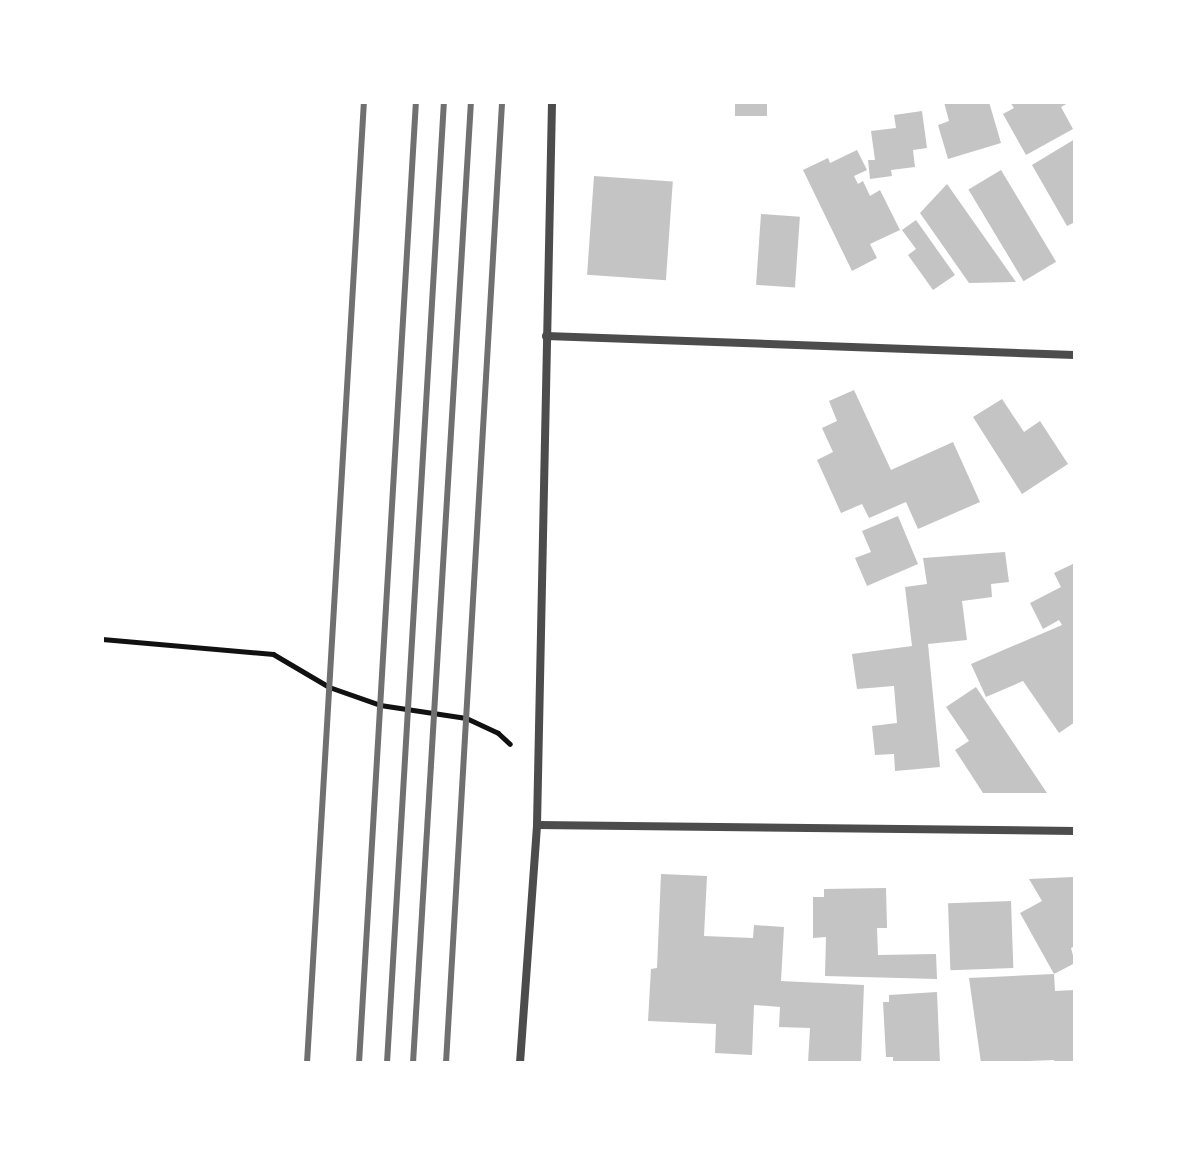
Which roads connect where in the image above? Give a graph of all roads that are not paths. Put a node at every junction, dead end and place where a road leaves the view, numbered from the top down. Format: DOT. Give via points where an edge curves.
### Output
graph roads {
  1 [pos="552,102"];
  2 [pos="546,336"];
  3 [pos="1075,355"];
  4 [pos="537,825"];
  5 [pos="1075,831"];
  6 [pos="520,1063"];
  1 -- 2 [label="street"];
  2 -- 3 [label="street"];
  2 -- 4 [label="street"];
  4 -- 5 [label="street"];
  4 -- 6 [label="street"];
}
